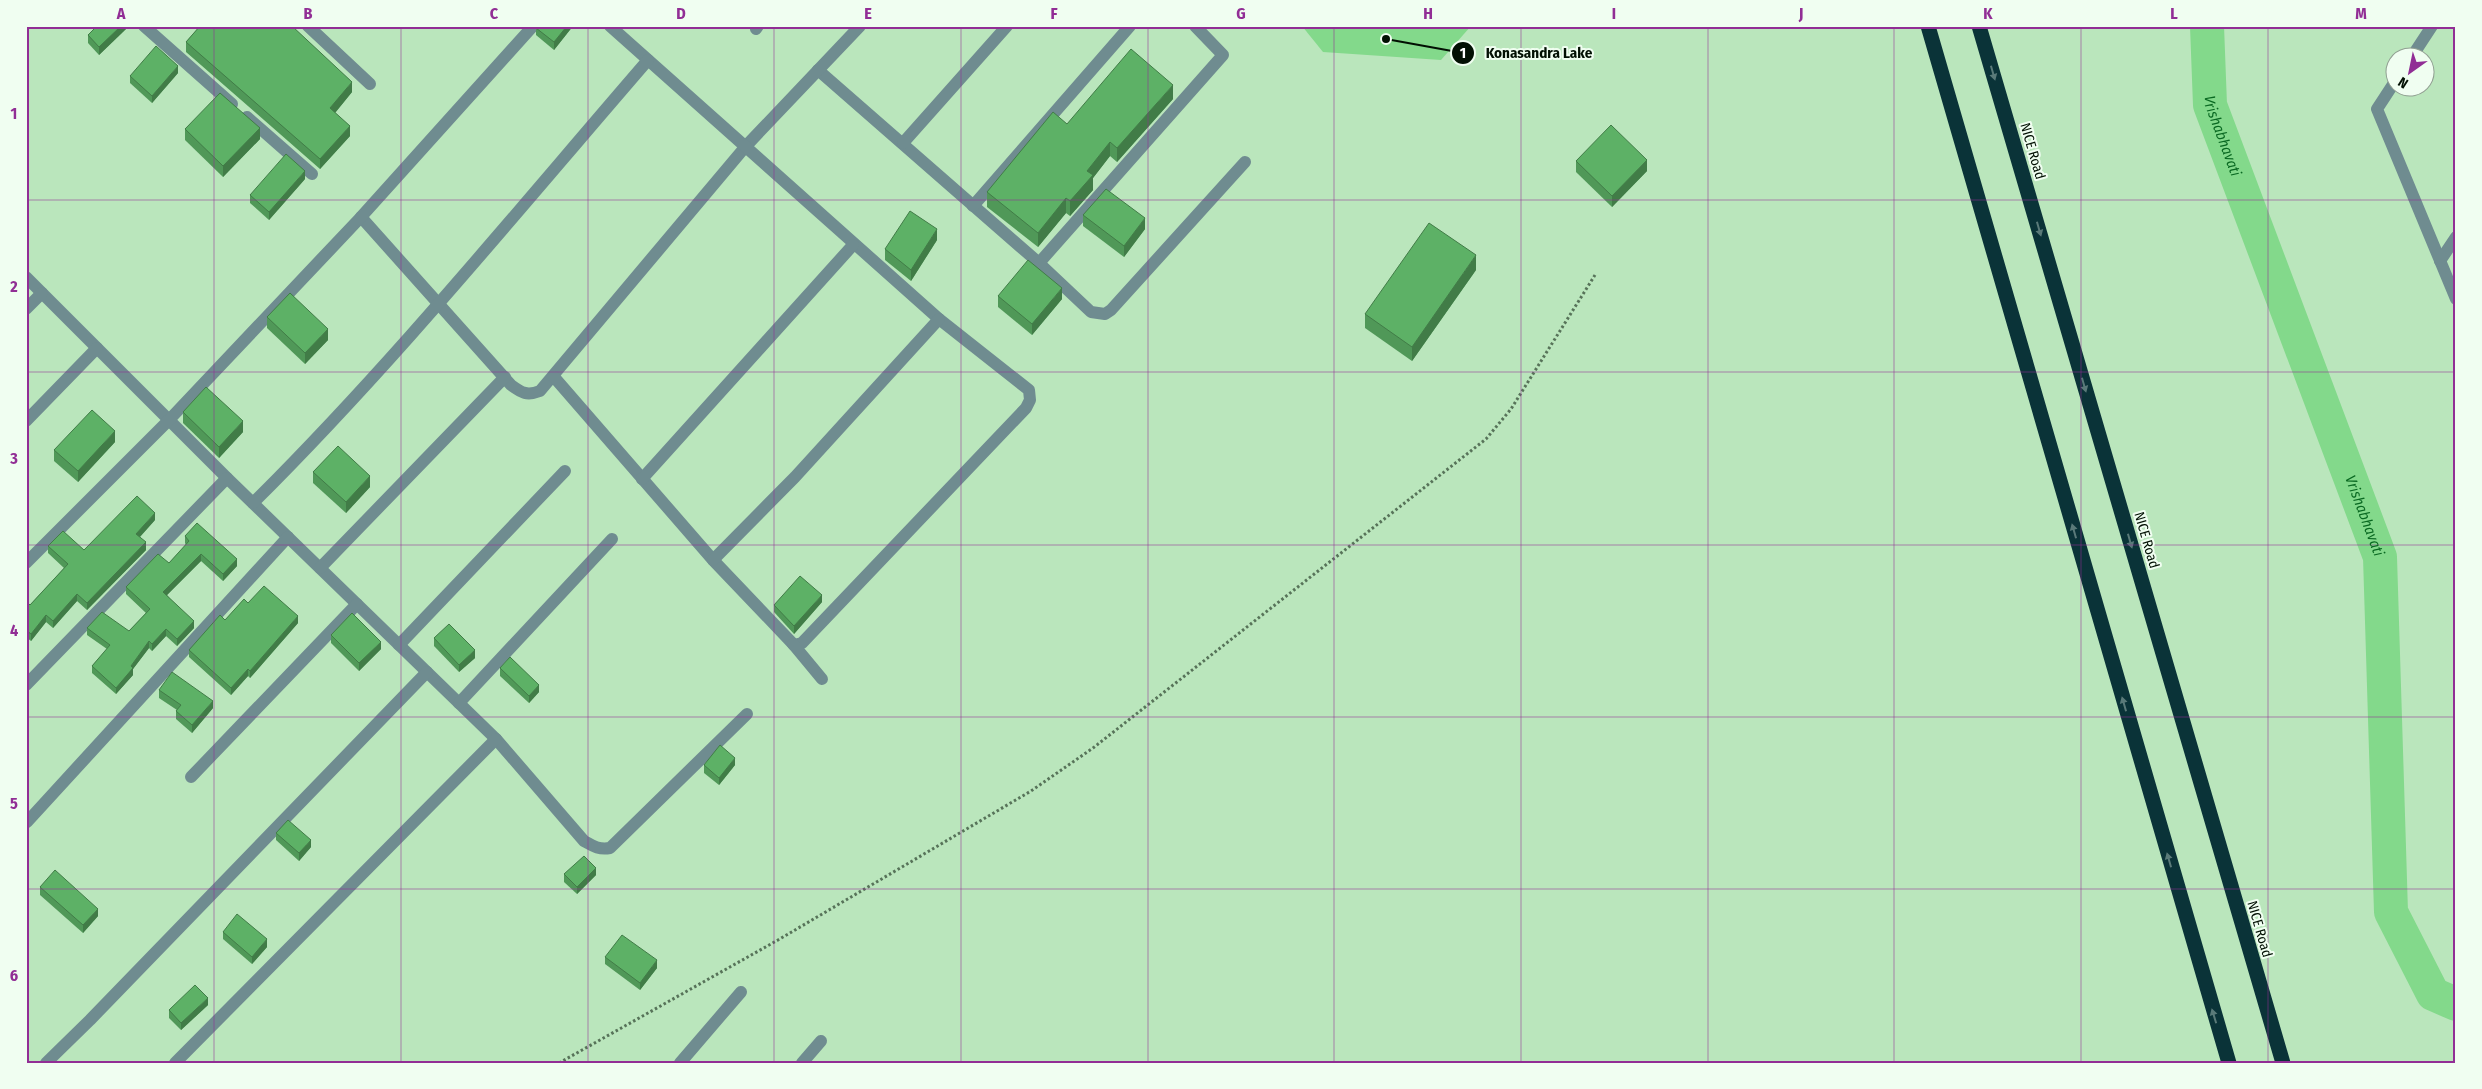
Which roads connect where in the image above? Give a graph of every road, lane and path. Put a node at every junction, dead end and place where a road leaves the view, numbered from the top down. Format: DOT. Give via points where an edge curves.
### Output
graph roads {
  1 [pos="144,26"];
  2 [pos="308,26"];
  3 [pos="533,26"];
  4 [pos="610,26"];
  5 [pos="860,26"];
  6 [pos="1006,26"];
  7 [pos="1130,26"];
  8 [pos="1195,26"];
  9 [pos="1928,26"];
  10 [pos="1979,26"];
  11 [pos="2432,26"];
  12 [pos="2418,48"];
  13 [pos="648,60"];
  14 [pos="818,70"];
  15 [pos="370,84"];
  16 [pos="2384,98"];
  17 [pos="903,143"];
  18 [pos="746,146"];
  19 [pos="1245,162"];
  20 [pos="312,174"];
  21 [pos="973,206"];
  22 [pos="362,217"];
  23 [pos="2456,237"];
  24 [pos="853,244"];
  25 [pos="2440,261"];
  26 [pos="1040,263"];
  27 [pos="1595,275"];
  28 [pos="26,277"];
  29 [pos="42,293"];
  30 [pos="2456,299"];
  31 [pos="437,304"];
  32 [pos="26,309"];
  33 [pos="939,319"];
  34 [pos="97,348"];
  35 [pos="505,377"];
  36 [pos="554,377"];
  37 [pos="169,420"];
  38 [pos="26,421"];
  39 [pos="565,471"];
  40 [pos="228,478"];
  41 [pos="642,479"];
  42 [pos="253,503"];
  43 [pos="288,537"];
  44 [pos="612,539"];
  45 [pos="712,560"];
  46 [pos="26,563"];
  47 [pos="320,568"];
  48 [pos="357,604"];
  49 [pos="792,644"];
  50 [pos="399,645"];
  51 [pos="427,672"];
  52 [pos="822,679"];
  53 [pos="26,685"];
  54 [pos="458,703"];
  55 [pos="747,714"];
  56 [pos="496,739"];
  57 [pos="191,777"];
  58 [pos="26,822"];
  59 [pos="741,992"];
  60 [pos="821,1041"];
  61 [pos="46,1063"];
  62 [pos="175,1063"];
  63 [pos="559,1063"];
  64 [pos="680,1063"];
  65 [pos="802,1063"];
  66 [pos="2229,1063"];
  67 [pos="2283,1063"];
  1 -- 20 [label="street"];
  2 -- 15 [label="street"];
  3 -- 22 [label="street"];
  4 -- 13 [label="street"];
  5 -- 14 [label="street"];
  6 -- 17 [label="street"];
  7 -- 21 [label="street"];
  8 -- 26 [label="street" via="1223,55"];
  66 -- 9 [label="highway, one-way"];
  10 -- 67 [label="highway, NICE Road, one-way"];
  11 -- 12 [label="street"];
  13 -- 18 [label="street"];
  13 -- 31 [label="street"];
  14 -- 17 [label="street"];
  14 -- 18 [label="street"];
  16 -- 25 [label="street" via="2377,109"];
  17 -- 21 [label="street"];
  18 -- 24 [label="street"];
  18 -- 36 [label="street"];
  19 -- 26 [label="street" via="1105,314 1091,312"];
  21 -- 26 [label="street"];
  22 -- 31 [label="street"];
  22 -- 37 [label="street"];
  23 -- 25 [label="street"];
  24 -- 33 [label="street"];
  24 -- 41 [label="street"];
  25 -- 30 [label="street"];
  27 -- 63 [label="path" via="1511,409 1486,439 1093,748 1032,791 778,940"];
  28 -- 29 [label="street"];
  29 -- 32 [label="street"];
  29 -- 34 [label="street"];
  31 -- 35 [label="street"];
  31 -- 42 [label="street" via="297,460"];
  33 -- 45 [label="street" via="795,477"];
  33 -- 49 [label="street" via="1029,390 1030,400 1026,408 802,643"];
  34 -- 37 [label="street"];
  34 -- 38 [label="street"];
  35 -- 36 [label="street" via="522,393 530,394 540,391"];
  35 -- 47 [label="street"];
  36 -- 41 [label="street"];
  37 -- 40 [label="street"];
  37 -- 46 [label="street"];
  39 -- 50 [label="street"];
  40 -- 42 [label="street"];
  40 -- 53 [label="street"];
  41 -- 45 [label="street"];
  42 -- 43 [label="street"];
  43 -- 47 [label="street"];
  43 -- 58 [label="street"];
  44 -- 54 [label="street"];
  45 -- 49 [label="street"];
  47 -- 48 [label="street"];
  48 -- 50 [label="street"];
  48 -- 57 [label="street"];
  49 -- 52 [label="street"];
  50 -- 51 [label="street"];
  51 -- 54 [label="street"];
  51 -- 61 [label="street"];
  54 -- 56 [label="street"];
  55 -- 56 [label="street" via="610,848 602,849 584,840"];
  56 -- 62 [label="street"];
  59 -- 64 [label="street"];
  60 -- 65 [label="street"];
}
